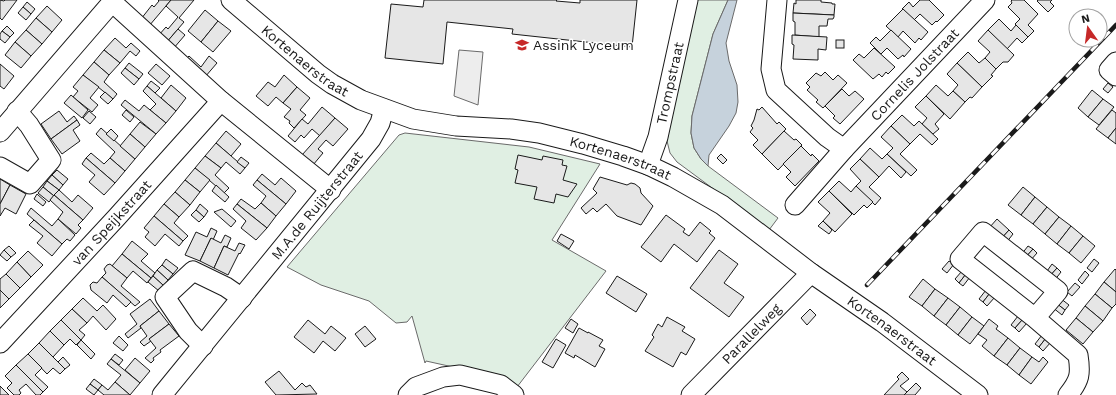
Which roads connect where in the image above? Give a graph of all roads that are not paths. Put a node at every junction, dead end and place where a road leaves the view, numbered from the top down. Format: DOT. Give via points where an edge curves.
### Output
graph roads {
  1 [pos="231,0"];
  2 [pos="688,0"];
  3 [pos="777,0"];
  4 [pos="985,0"];
  5 [pos="113,1"];
  6 [pos="1116,62"];
  7 [pos="1116,76"];
  8 [pos="221,102"];
  9 [pos="384,109"];
  10 [pos="17,111"];
  11 [pos="0,132"];
  12 [pos="844,149"];
  13 [pos="648,165"];
  14 [pos="0,167"];
  15 [pos="331,190"];
  16 [pos="795,205"];
  17 [pos="811,273"];
  18 [pos="242,298"];
  19 [pos="1035,318"];
  20 [pos="0,343"];
  21 [pos="203,346"];
  22 [pos="162,395"];
  23 [pos="408,395"];
  24 [pos="514,395"];
  25 [pos="691,395"];
  26 [pos="978,395"];
  27 [pos="1068,395"];
  1 -- 9 [label="street, Kortenaerstraat" via="332,84"];
  2 -- 13 [label="street, Trompstraat" via="658,137"];
  3 -- 12 [label="street" via="771,69 776,90 827,137"];
  4 -- 12 [label="street, Cornelis Jolstraat"];
  5 -- 8 [label="street"];
  5 -- 10 [label="street"];
  6 -- 7 [label="street" via="1109,70"];
  8 -- 15 [label="street"];
  8 -- 20 [label="street, van Speijkstraat"];
  9 -- 13 [label="street, Kortenaerstraat" via="413,119 456,126 539,133"];
  9 -- 15 [label="street, M.A.de Ruijterstraat" via="372,139"];
  10 -- 11 [label="street"];
  10 -- 14 [label="street" via="51,160 30,184"];
  12 -- 16 [label="street, Cornelis Jolstraat"];
  13 -- 17 [label="street, Kortenaerstraat" via="722,205"];
  15 -- 18 [label="street, M.A.de Ruijterstraat"];
  17 -- 25 [label="street, Parallelweg"];
  17 -- 26 [label="street, Kortenaerstraat" via="882,322"];
  18 -- 21 [label="street, M.A.de Ruijterstraat"];
  18 -- 21 [label="street" via="226,286 193,271 165,297 188,331"];
  19 -- 19 [label="street" via="960,259 983,232 1058,291"];
  19 -- 27 [label="street" via="1078,355 1080,369 1076,384"];
  21 -- 22 [label="street, M.A.de Ruijterstraat"];
  23 -- 24 [label="street" via="416,387 442,377 460,375 501,385"];
}
